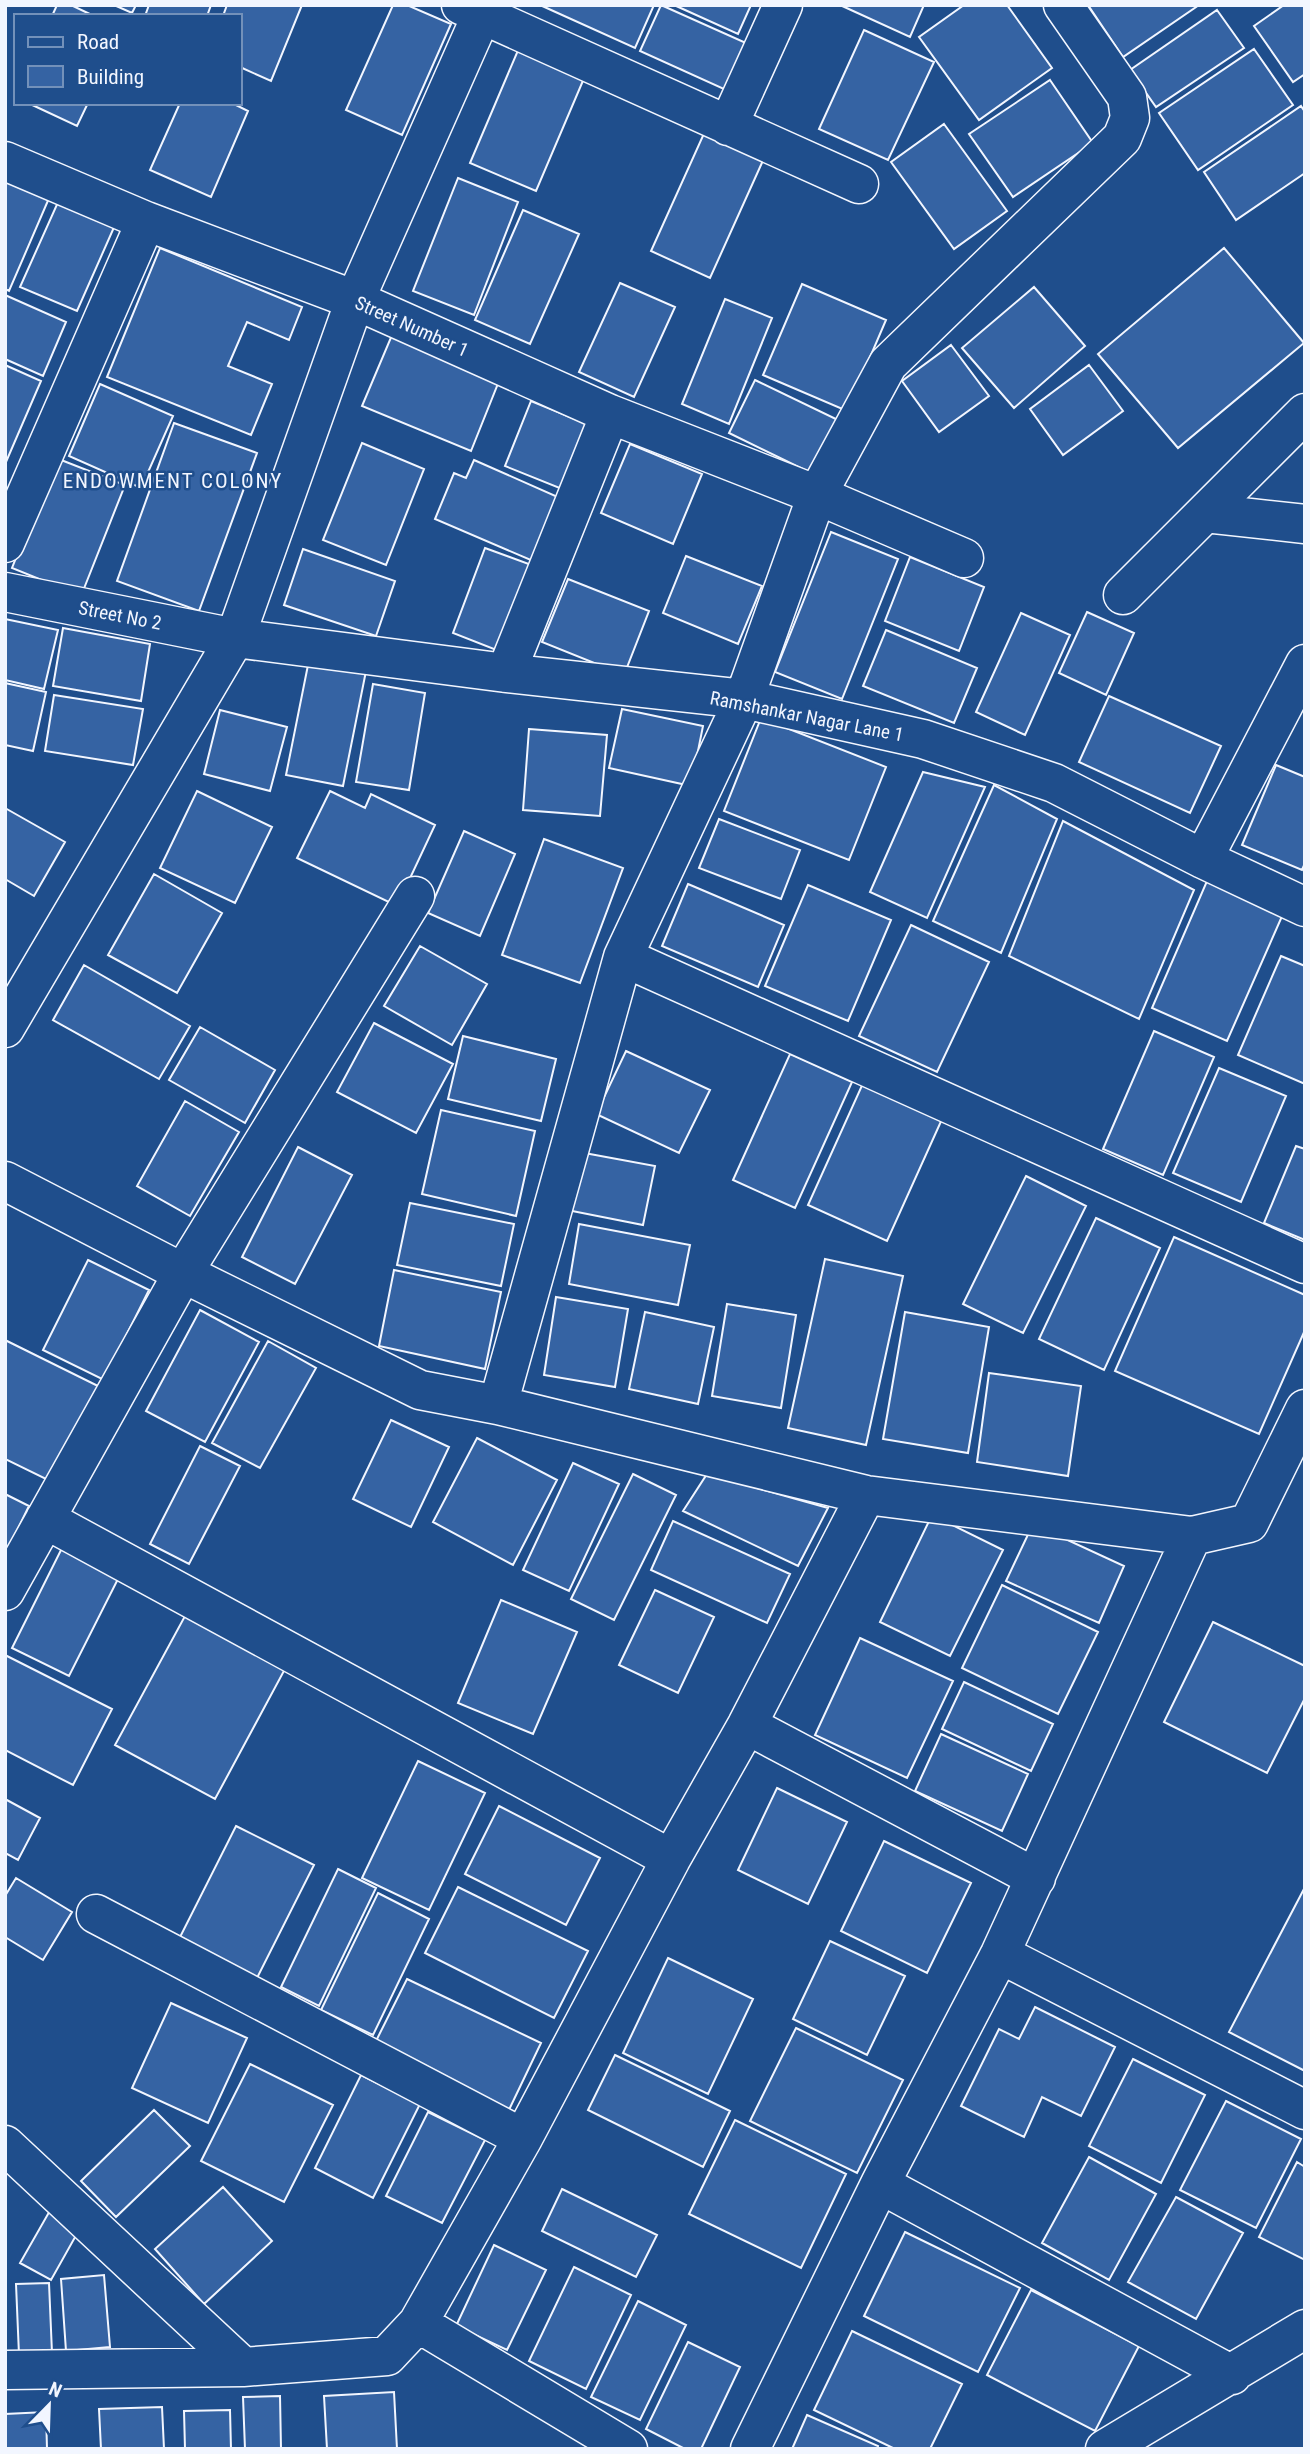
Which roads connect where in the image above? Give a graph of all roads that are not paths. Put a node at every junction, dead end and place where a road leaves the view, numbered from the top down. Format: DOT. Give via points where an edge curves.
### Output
graph roads {
  1 [pos="783,5"];
  2 [pos="1063,5"];
  3 [pos="476,8"];
  4 [pos="728,125"];
  5 [pos="5,161"];
  6 [pos="859,184"];
  7 [pos="146,221"];
  8 [pos="355,300"];
  9 [pos="1305,413"];
  10 [pos="610,414"];
  11 [pos="817,495"];
  12 [pos="1205,513"];
  13 [pos="1305,524"];
  14 [pos="5,543"];
  15 [pos="964,558"];
  16 [pos="5,592"];
  17 [pos="1123,595"];
  18 [pos="235,638"];
  19 [pos="1305,664"];
  20 [pos="506,673"];
  21 [pos="744,699"];
  22 [pos="1203,859"];
  23 [pos="415,896"];
  24 [pos="1305,907"];
  25 [pos="623,957"];
  26 [pos="5,1028"];
  27 [pos="5,1181"];
  28 [pos="1305,1264"];
  29 [pos="183,1273"];
  30 [pos="498,1405"];
  31 [pos="1305,1409"];
  32 [pos="866,1495"];
  33 [pos="45,1519"];
  34 [pos="1192,1536"];
  35 [pos="5,1591"];
  36 [pos="747,1725"];
  37 [pos="671,1859"];
  38 [pos="1036,1878"];
  39 [pos="96,1914"];
  40 [pos="1000,1954"];
  41 [pos="1305,2110"];
  42 [pos="523,2138"];
  43 [pos="5,2145"];
  44 [pos="880,2184"];
  45 [pos="418,2323"];
  46 [pos="1305,2329"];
  47 [pos="243,2367"];
  48 [pos="5,2370"];
  49 [pos="1232,2375"];
  50 [pos="623,2448"];
  51 [pos="750,2449"];
  52 [pos="1105,2449"];
  1 -- 4 [label="street"];
  2 -- 11 [label="street" via="1128,97 1130,118 1122,138 888,365"];
  3 -- 4 [label="street"];
  3 -- 8 [label="street"];
  4 -- 6 [label="street"];
  5 -- 7 [label="street, Street Number 1"];
  7 -- 8 [label="street, Street Number 1"];
  7 -- 14 [label="street"];
  8 -- 10 [label="street, Street Number 1"];
  8 -- 18 [label="street"];
  9 -- 12 [label="street"];
  10 -- 11 [label="street, Street Number 1"];
  10 -- 20 [label="street"];
  11 -- 15 [label="street, Street Number 1"];
  11 -- 21 [label="street"];
  12 -- 13 [label="street"];
  12 -- 17 [label="street"];
  16 -- 18 [label="street, Street No 2"];
  18 -- 20 [label="street, Ramshankar Nagar Lane 1"];
  18 -- 26 [label="street"];
  19 -- 22 [label="street"];
  20 -- 21 [label="street, Ramshankar Nagar Lane 1"];
  21 -- 22 [label="street, Ramshankar Nagar Lane 1" via="923,739 1054,783"];
  21 -- 25 [label="street"];
  22 -- 24 [label="street, Ramshankar Nagar Lane 1"];
  23 -- 29 [label="street"];
  25 -- 28 [label="street"];
  25 -- 30 [label="street"];
  27 -- 29 [label="street"];
  29 -- 30 [label="street" via="420,1390"];
  29 -- 33 [label="street"];
  30 -- 32 [label="street"];
  31 -- 34 [label="street" via="1249,1523"];
  32 -- 34 [label="street"];
  32 -- 36 [label="street"];
  33 -- 35 [label="street"];
  33 -- 37 [label="street"];
  34 -- 38 [label="street"];
  36 -- 37 [label="street"];
  36 -- 38 [label="street"];
  37 -- 42 [label="street"];
  38 -- 40 [label="street"];
  39 -- 42 [label="street"];
  40 -- 41 [label="street"];
  40 -- 44 [label="street"];
  42 -- 45 [label="street"];
  43 -- 47 [label="street"];
  44 -- 49 [label="street"];
  44 -- 51 [label="street"];
  45 -- 47 [label="street" via="387,2356"];
  45 -- 50 [label="street"];
  46 -- 49 [label="street"];
  47 -- 48 [label="street"];
  49 -- 52 [label="street"];
}
